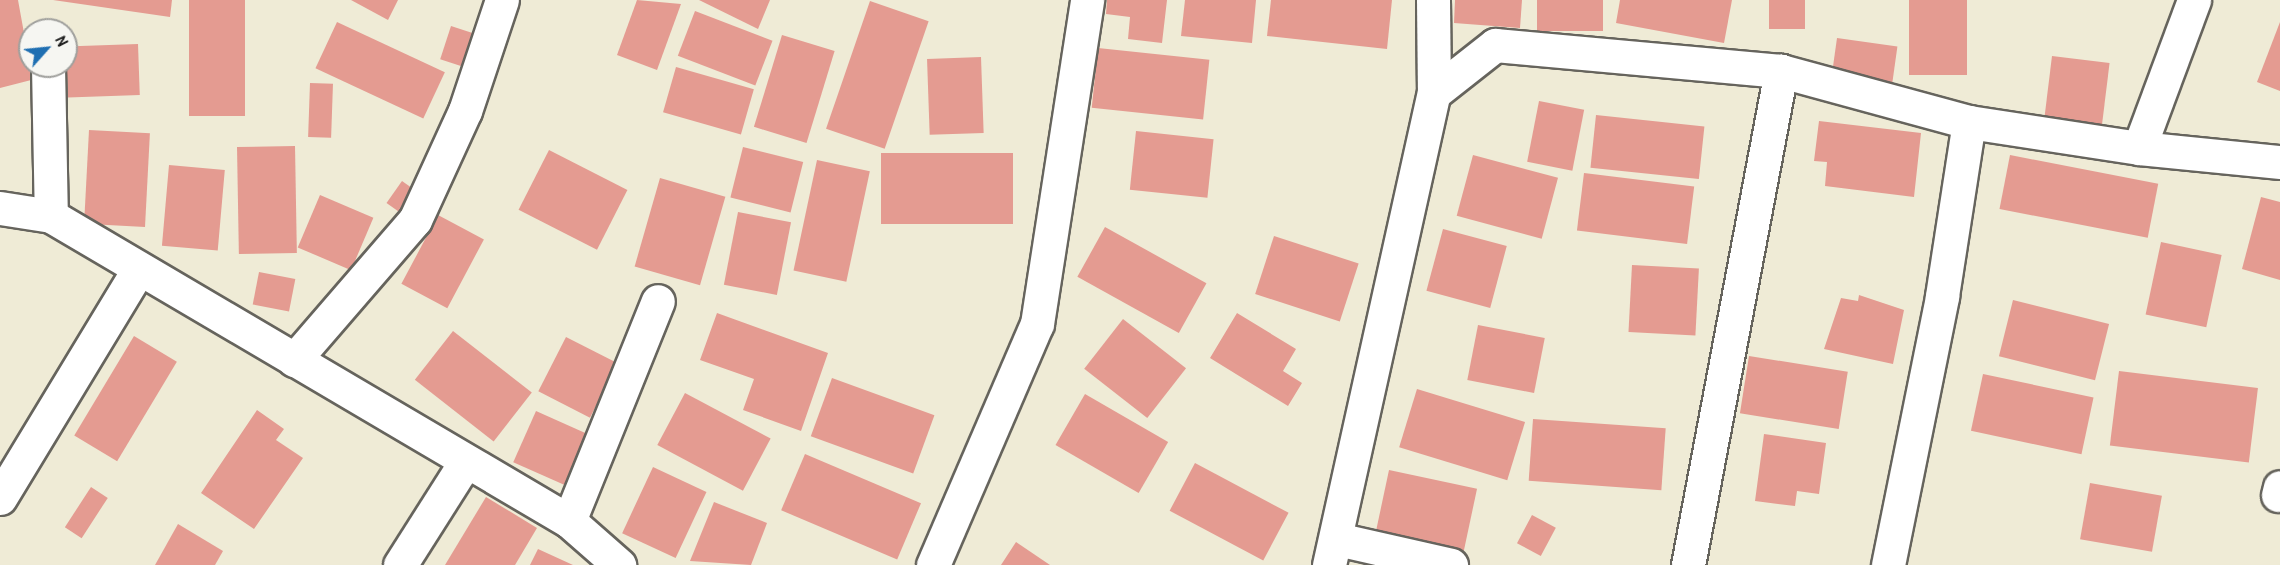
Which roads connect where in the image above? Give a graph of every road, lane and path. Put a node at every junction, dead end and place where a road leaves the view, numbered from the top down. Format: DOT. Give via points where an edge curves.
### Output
graph roads {
  1 [pos="502,0"];
  2 [pos="1087,0"];
  3 [pos="1433,0"];
  4 [pos="2194,0"];
  5 [pos="1781,70"];
  6 [pos="48,78"];
  7 [pos="1434,93"];
  8 [pos="1969,122"];
  9 [pos="2139,148"];
  10 [pos="2280,162"];
  11 [pos="0,208"];
  12 [pos="51,216"];
  13 [pos="137,272"];
  14 [pos="658,301"];
  15 [pos="294,360"];
  16 [pos="466,461"];
  17 [pos="0,498"];
  18 [pos="569,521"];
  19 [pos="1333,552"];
  20 [pos="400,565"];
  21 [pos="619,565"];
  22 [pos="933,565"];
  23 [pos="1451,565"];
  24 [pos="1688,565"];
  25 [pos="1888,565"];
  1 -- 15 [label="street" via="465,111 415,220"];
  2 -- 22 [label="street" via="1037,324"];
  3 -- 7 [label="street"];
  4 -- 9 [label="street"];
  5 -- 7 [label="street" via="1495,45"];
  5 -- 8 [label="street"];
  5 -- 24 [label="street"];
  6 -- 12 [label="street"];
  7 -- 19 [label="street"];
  8 -- 9 [label="street"];
  8 -- 25 [label="street" via="1942,296"];
  9 -- 10 [label="street"];
  11 -- 12 [label="street"];
  12 -- 13 [label="street"];
  13 -- 15 [label="street"];
  13 -- 17 [label="street"];
  14 -- 18 [label="street"];
  15 -- 16 [label="street"];
  16 -- 18 [label="street"];
  16 -- 20 [label="street"];
  18 -- 21 [label="street"];
  19 -- 23 [label="street"];
}
